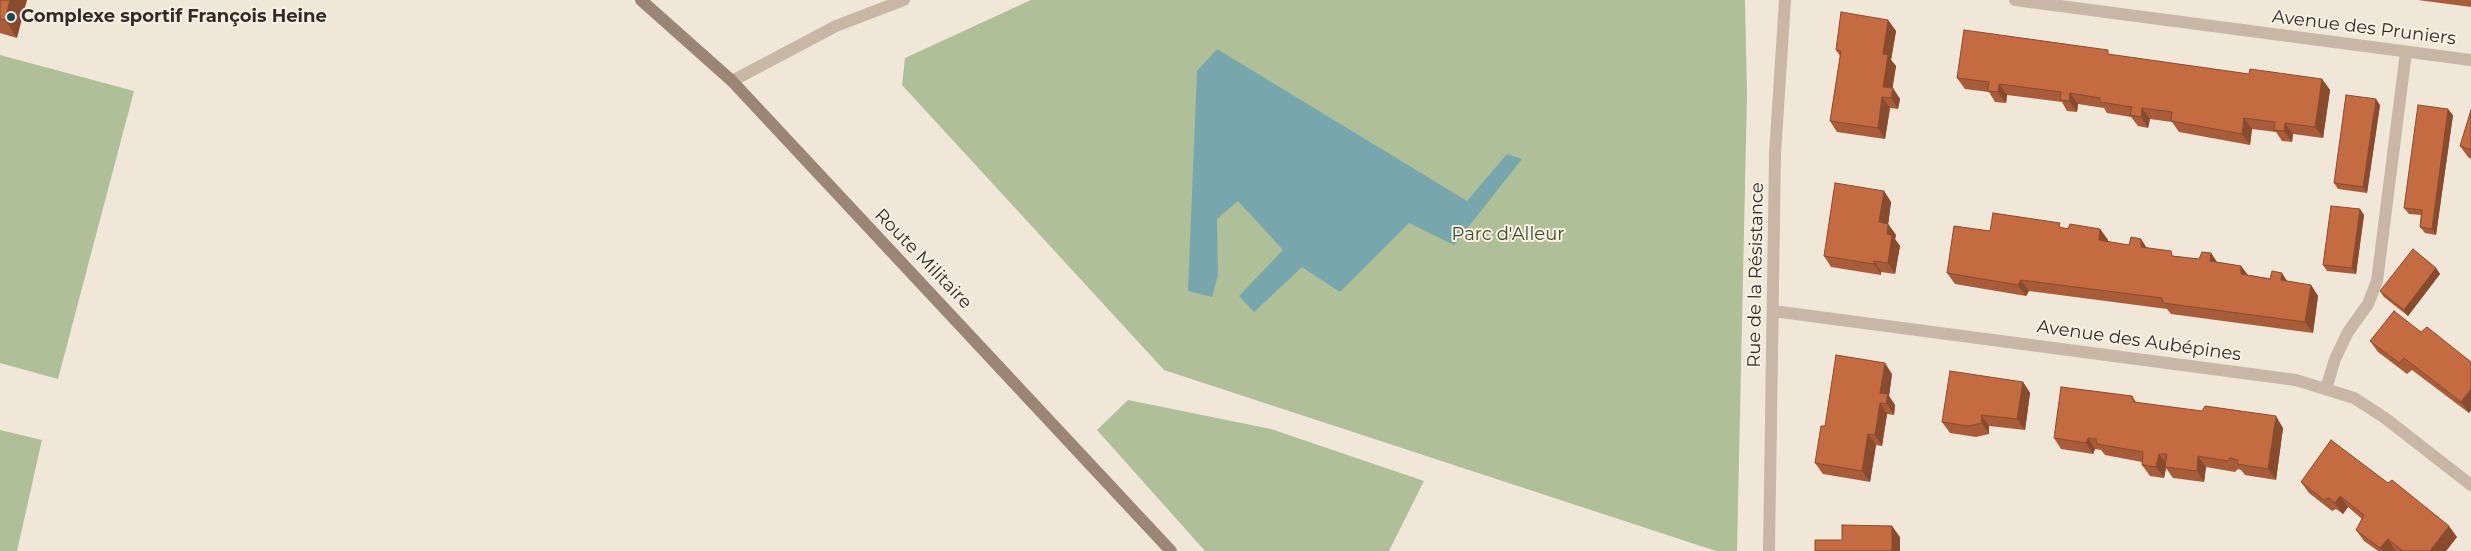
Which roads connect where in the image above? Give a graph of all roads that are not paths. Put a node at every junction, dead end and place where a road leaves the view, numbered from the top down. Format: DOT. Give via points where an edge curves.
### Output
graph roads {
  1 [pos="641,0"];
  2 [pos="904,0"];
  3 [pos="1785,0"];
  4 [pos="2015,0"];
  5 [pos="2406,52"];
  6 [pos="2471,60"];
  7 [pos="732,81"];
  8 [pos="1773,311"];
  9 [pos="2326,389"];
  10 [pos="2471,485"];
  11 [pos="1171,551"];
  12 [pos="1769,551"];
  1 -- 7 [label="street, Route Militaire"];
  2 -- 7 [label="street" via="836,26"];
  3 -- 8 [label="street, Rue de la Résistance" via="1775,154"];
  4 -- 5 [label="street, Avenue des Pruniers"];
  5 -- 6 [label="street, Avenue des Pruniers"];
  5 -- 9 [label="street" via="2377,281 2368,304 2348,332 2335,359"];
  7 -- 11 [label="street, Route Militaire"];
  8 -- 9 [label="street, Avenue des Aubépines" via="2296,380"];
  8 -- 12 [label="street, Rue de la Résistance"];
  9 -- 10 [label="street, Avenue des Aubépines" via="2354,398 2385,418"];
}
